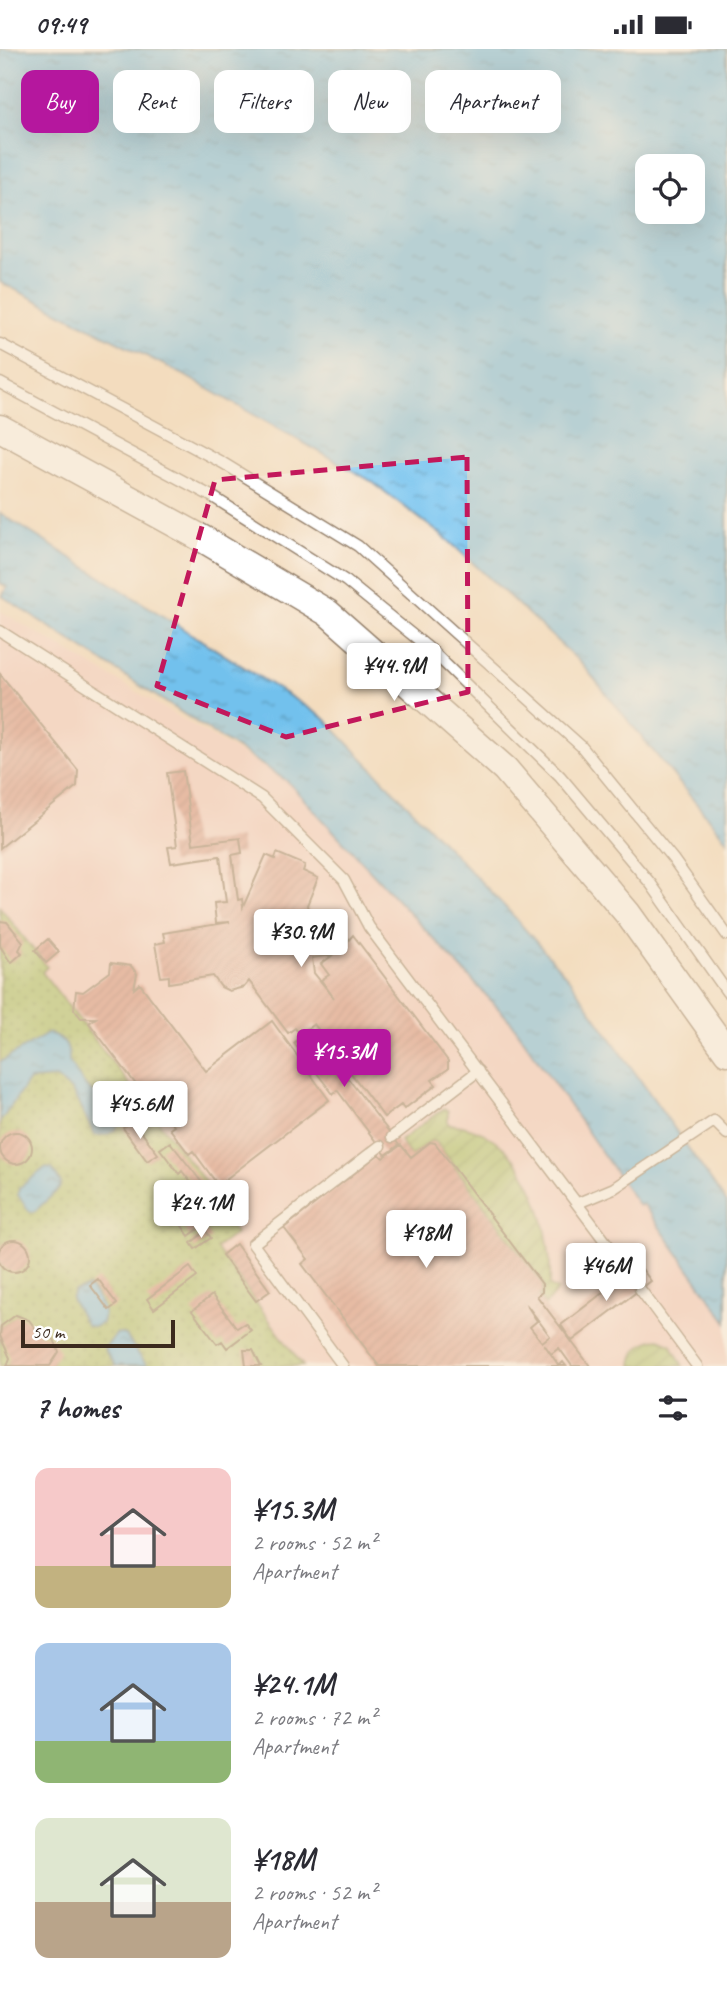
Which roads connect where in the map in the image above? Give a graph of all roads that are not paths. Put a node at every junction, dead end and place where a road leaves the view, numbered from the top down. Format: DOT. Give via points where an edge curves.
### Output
graph roads {
  1 [pos="0,344"];
  2 [pos="0,383"];
  3 [pos="0,428"];
  4 [pos="0,631"];
  5 [pos="727,935"];
  6 [pos="727,992"];
  7 [pos="727,1052"];
  8 [pos="478,1071"];
  9 [pos="727,1134"];
  10 [pos="392,1137"];
  11 [pos="380,1146"];
  12 [pos="578,1203"];
  13 [pos="629,1273"];
  14 [pos="640,1289"];
  15 [pos="343,1366"];
  16 [pos="697,1366"];
  1 -- 5 [label="lane" via="223,463 358,546 581,746 673,859"];
  2 -- 6 [label="lane" via="213,497 346,581 431,650 560,776 650,884"];
  3 -- 7 [label="street" via="328,613 505,769 628,914"];
  4 -- 8 [label="lane" via="262,798 344,880 369,927"];
  8 -- 10 [label="lane"];
  8 -- 12 [label="lane"];
  9 -- 12 [label="lane" via="714,1121 614,1188"];
  11 -- 15 [label="lane" via="253,1244"];
  12 -- 13 [label="lane"];
  14 -- 16 [label="lane"];
}
